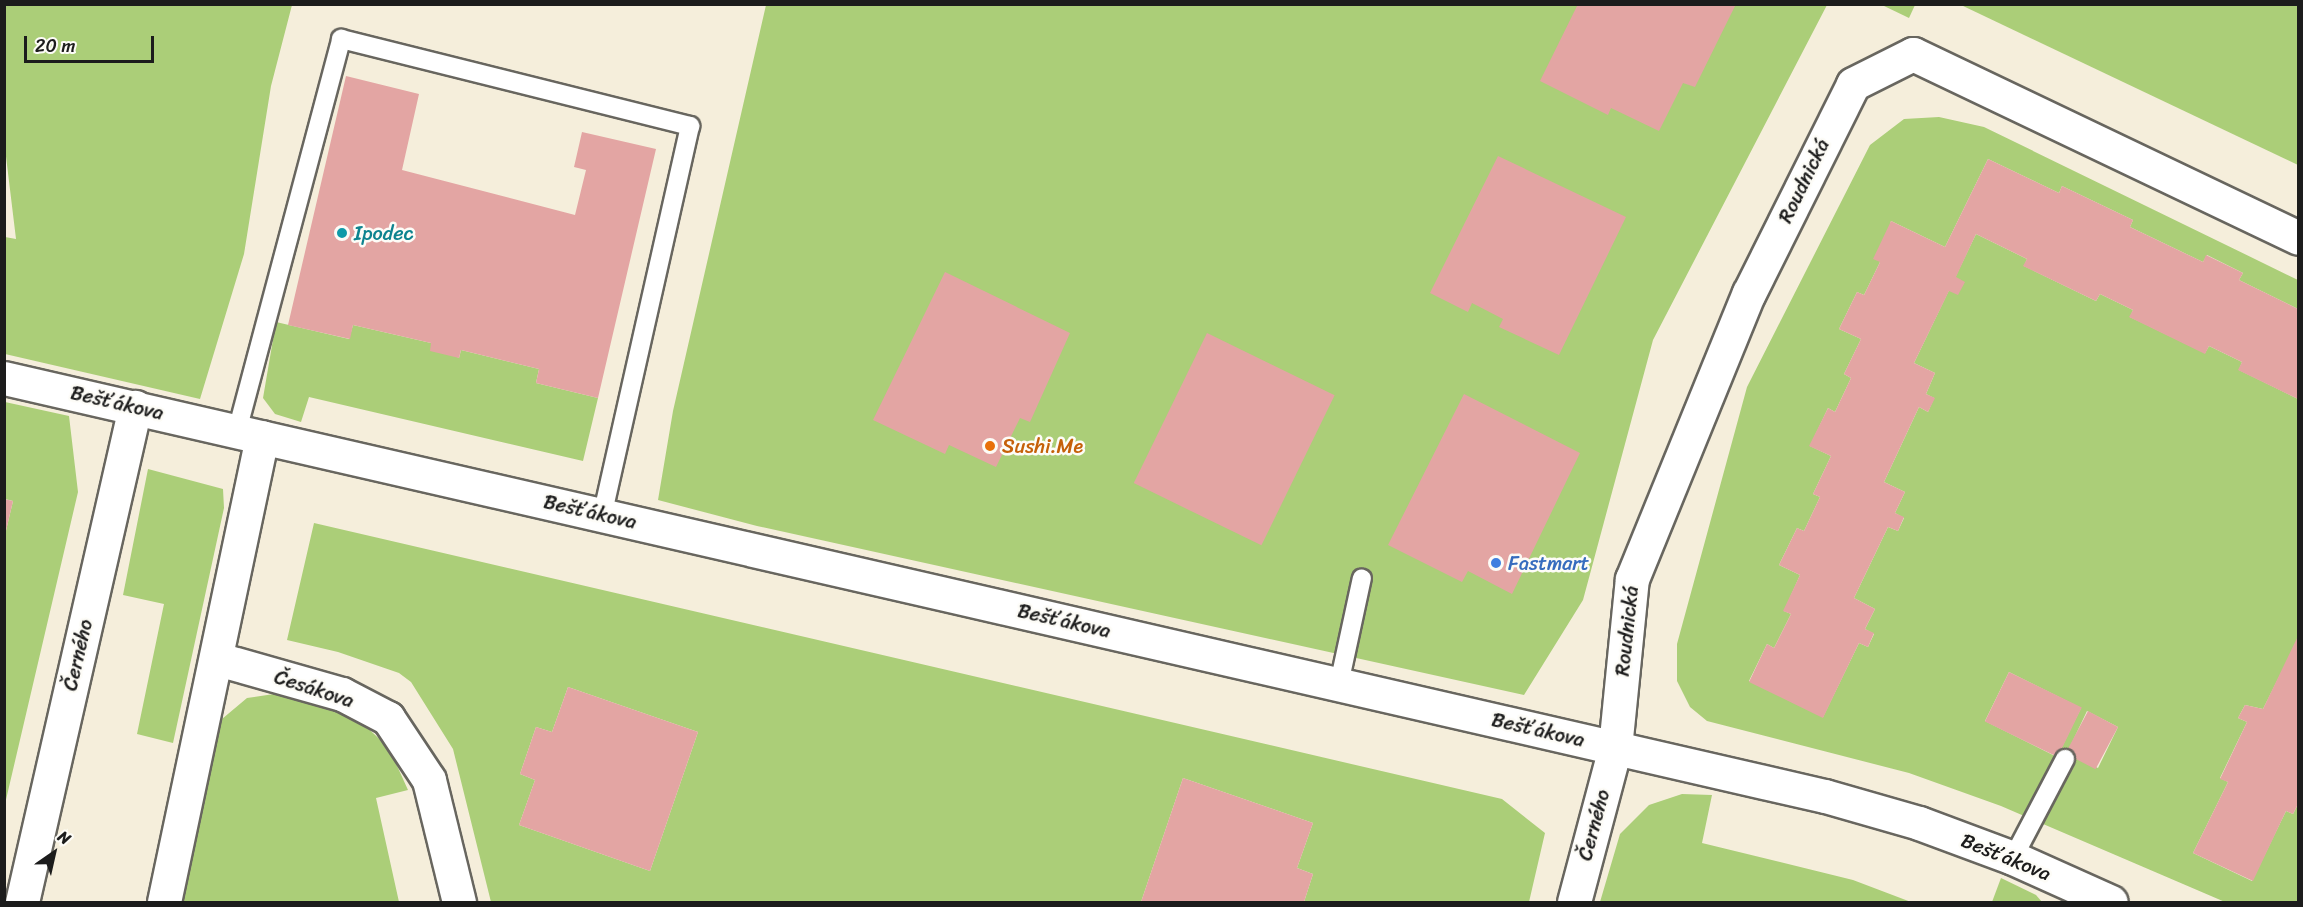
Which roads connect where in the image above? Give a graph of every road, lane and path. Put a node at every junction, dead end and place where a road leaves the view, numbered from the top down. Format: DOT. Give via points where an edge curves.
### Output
graph roads {
  1 [pos="2298,238"];
  2 [pos="4,378"];
  3 [pos="135,407"];
  4 [pos="249,434"];
  5 [pos="602,515"];
  6 [pos="1362,578"];
  7 [pos="218,659"];
  8 [pos="1339,684"];
  9 [pos="1615,748"];
  10 [pos="2065,759"];
  11 [pos="2013,858"];
  12 [pos="22,903"];
  13 [pos="164,903"];
  14 [pos="459,903"];
  15 [pos="1574,903"];
  16 [pos="2111,903"];
  1 -- 9 [label="street, Roudnická" via="1913,54 1852,84 1749,293 1632,579"];
  2 -- 3 [label="street, Bešťákova"];
  3 -- 4 [label="street, Bešťákova"];
  3 -- 12 [label="street, Černého"];
  4 -- 5 [label="street, Bešťákova"];
  4 -- 5 [label="lane" via="341,39 690,126"];
  4 -- 7 [label="street"];
  5 -- 8 [label="street, Bešťákova"];
  6 -- 8 [label="lane"];
  7 -- 13 [label="street"];
  7 -- 14 [label="street, Česákova" via="342,694 388,718 429,780"];
  8 -- 9 [label="street, Bešťákova"];
  9 -- 11 [label="street, Bešťákova" via="1825,796 1919,823"];
  9 -- 15 [label="street, Černého"];
  10 -- 11 [label="lane"];
  11 -- 16 [label="street, Bešťákova"];
}
